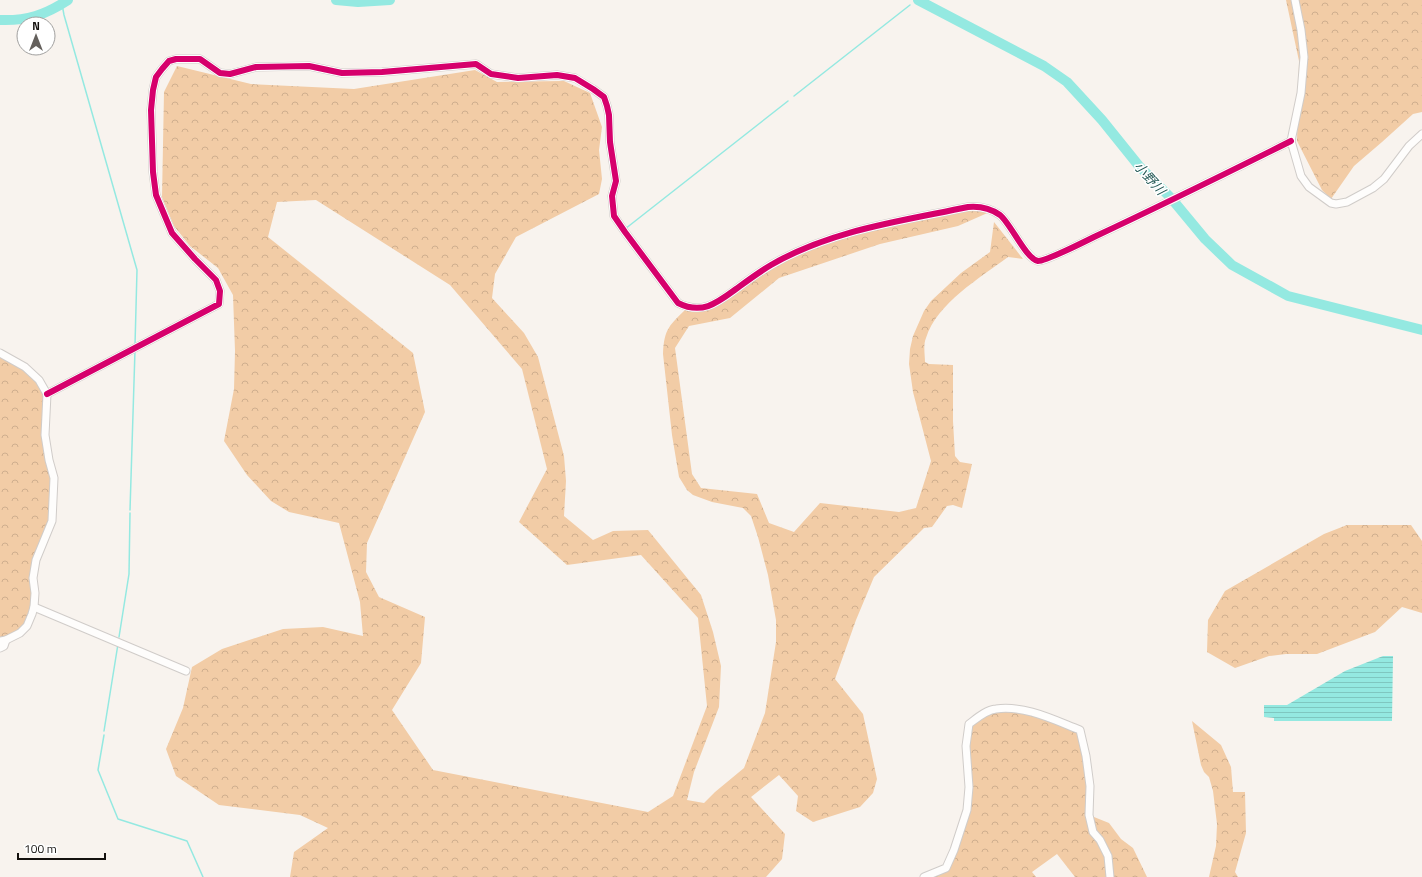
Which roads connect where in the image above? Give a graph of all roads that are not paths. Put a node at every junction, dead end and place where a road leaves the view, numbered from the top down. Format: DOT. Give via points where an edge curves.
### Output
graph roads {
  1 [pos="1295,0"];
  2 [pos="1422,134"];
  3 [pos="1291,141"];
  4 [pos="0,353"];
  5 [pos="47,394"];
  6 [pos="34,607"];
  7 [pos="3,641"];
  8 [pos="0,648"];
  9 [pos="186,671"];
  10 [pos="924,877"];
  11 [pos="1110,877"];
  1 -- 3 [label="street" via="1304,58 1301,94"];
  2 -- 3 [label="street" via="1409,146 1384,179 1373,188 1347,202 1336,204 1309,187 1301,176"];
  3 -- 5 [label="street" via="1173,200 1040,261 1030,257 1000,215 982,207 968,207 864,228 799,250 770,265 718,302 707,307 687,308 678,303 614,216 612,196 616,181 607,106 604,97 575,78 518,78 491,74 476,64 342,73 309,66 256,67 230,74 220,73 200,59 176,59 169,61 156,77 153,90 152,165 156,195 172,233 216,280 220,291 219,304"];
  4 -- 5 [label="street" via="25,367 40,380"];
  5 -- 6 [label="street" via="45,435 54,478 52,521 36,560 33,578"];
  6 -- 7 [label="street" via="27,626 20,633"];
  6 -- 9 [label="street"];
  7 -- 8 [label="street" via="4,646"];
  10 -- 11 [label="street" via="946,868 967,810 969,787 966,746 969,724 996,709 1021,710 1042,715 1080,730 1090,786 1089,815 1092,832 1100,840 1108,856"];
}
